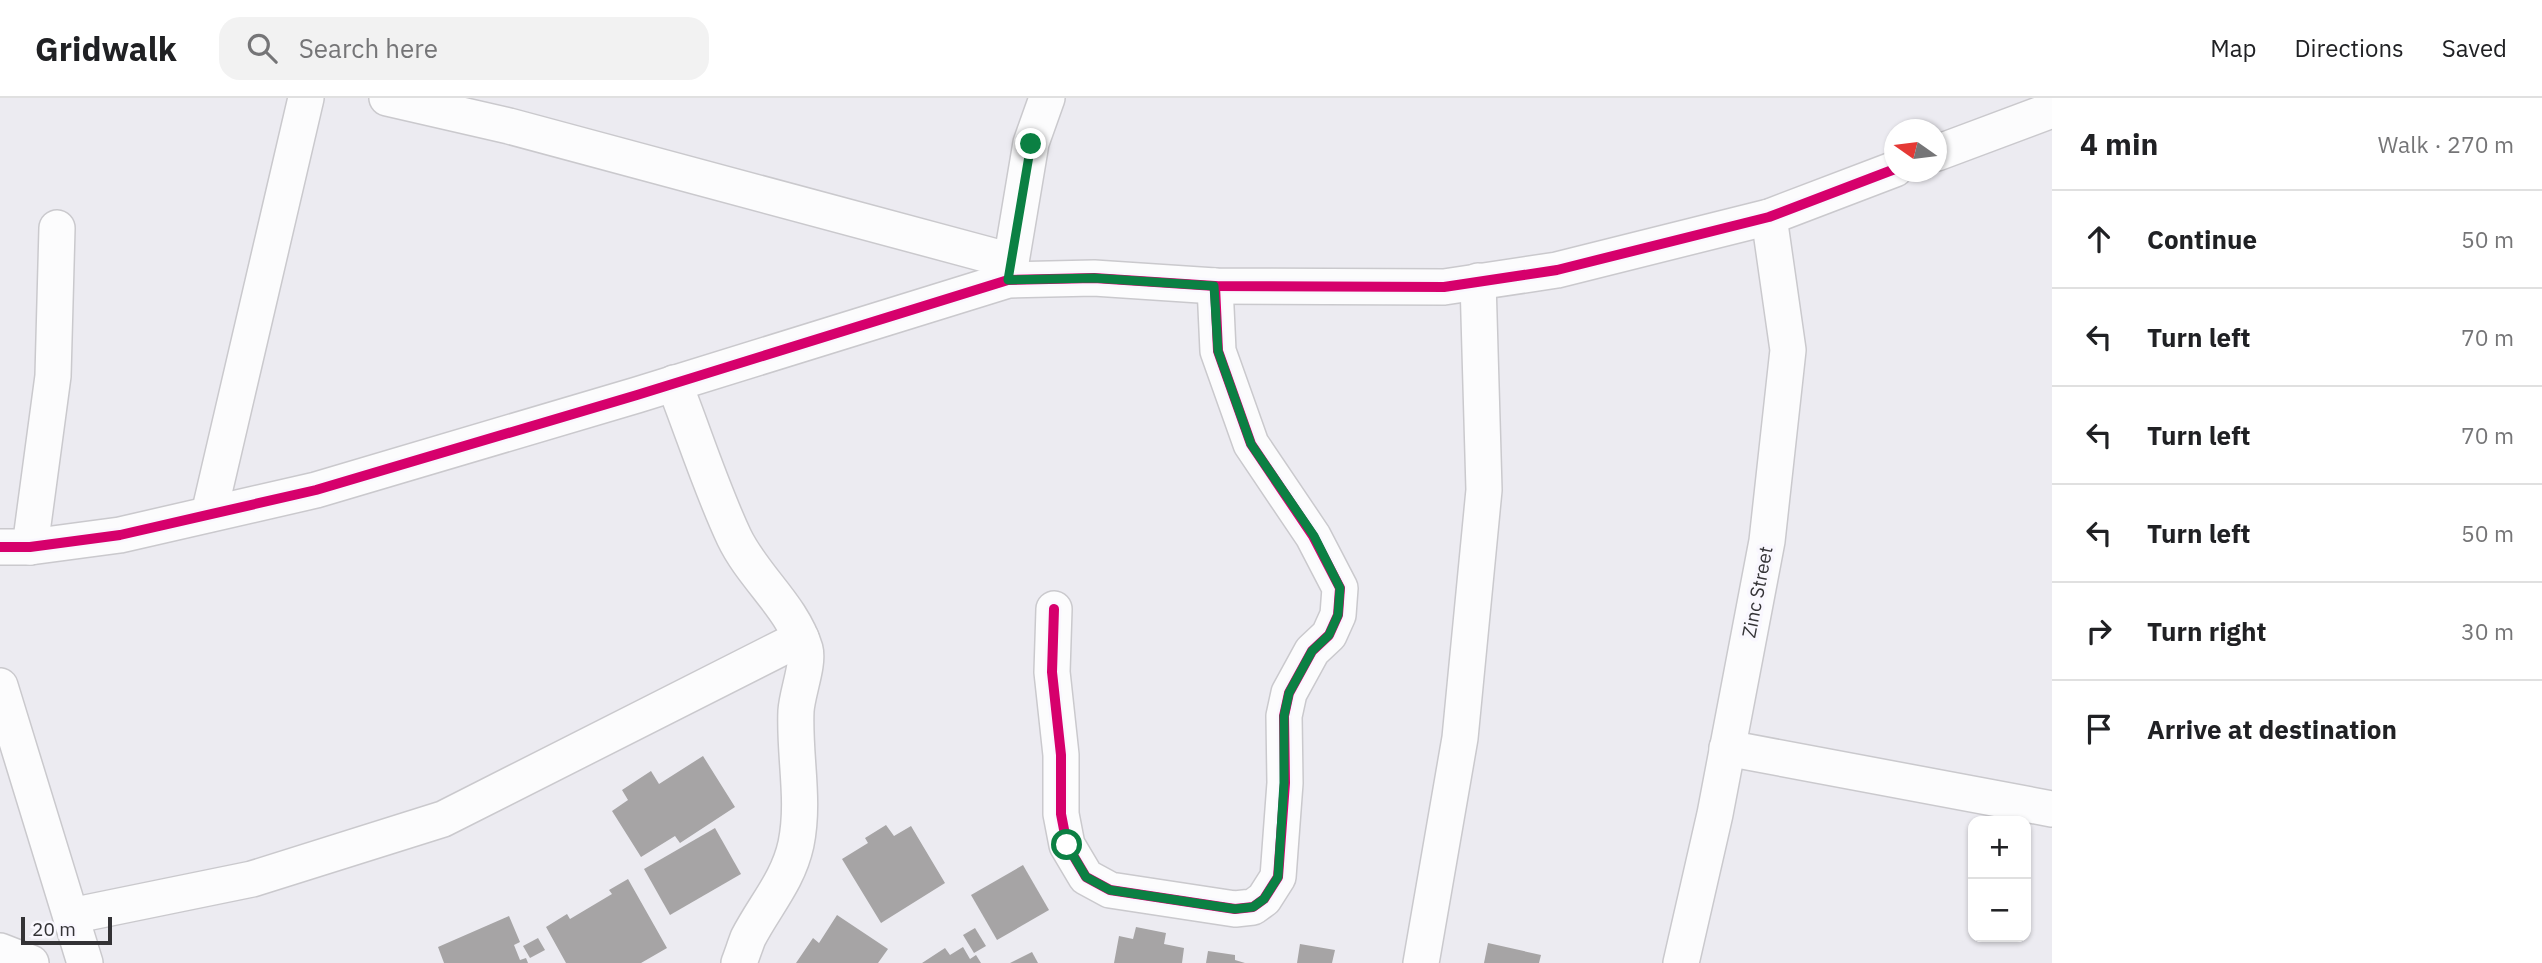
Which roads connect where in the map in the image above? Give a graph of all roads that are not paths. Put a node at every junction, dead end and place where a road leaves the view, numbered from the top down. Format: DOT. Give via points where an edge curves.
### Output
graph roads {
  1 [pos="306,98"];
  2 [pos="387,98"];
  3 [pos="1047,98"];
  4 [pos="2052,110"];
  5 [pos="1947,149"];
  6 [pos="1884,173"];
  7 [pos="1769,217"];
  8 [pos="57,229"];
  9 [pos="1010,271"];
  10 [pos="1478,281"];
  11 [pos="1214,286"];
  12 [pos="674,383"];
  13 [pos="209,514"];
  14 [pos="15,547"];
  15 [pos="1054,609"];
  16 [pos="801,638"];
  17 [pos="0,687"];
  18 [pos="1727,748"];
  19 [pos="2052,809"];
  20 [pos="71,916"];
  21 [pos="0,951"];
  22 [pos="31,963"];
  23 [pos="85,963"];
  24 [pos="739,963"];
  25 [pos="1421,963"];
  26 [pos="1681,963"];
  1 -- 13 [label="street"];
  2 -- 9 [label="street" via="509,126"];
  3 -- 9 [label="street" via="1031,144"];
  4 -- 5 [label="street"];
  6 -- 7 [label="street"];
  7 -- 10 [label="street" via="1557,270"];
  7 -- 18 [label="street, Zinc Street" via="1788,350 1767,541"];
  8 -- 14 [label="street" via="53,376"];
  9 -- 11 [label="street"];
  9 -- 12 [label="street"];
  10 -- 11 [label="street" via="1444,287"];
  10 -- 25 [label="street" via="1484,490 1460,738"];
  11 -- 15 [label="street" via="1218,351 1251,444 1314,536 1340,588 1338,615 1329,635 1312,651 1289,693 1284,716 1278,877 1253,907 1235,909 1110,890 1086,877 1067,845 1061,814 1061,755 1052,673"];
  12 -- 13 [label="street" via="316,490"];
  12 -- 16 [label="street" via="734,538"];
  13 -- 14 [label="street" via="120,535"];
  16 -- 20 [label="street" via="443,819 252,879"];
  16 -- 24 [label="street" via="806,662 797,694 795,741 801,806 795,845 784,879"];
  17 -- 20 [label="street"];
  18 -- 19 [label="street"];
  18 -- 26 [label="street, Zinc Street"];
  20 -- 23 [label="street"];
  21 -- 22 [label="street"];
}
